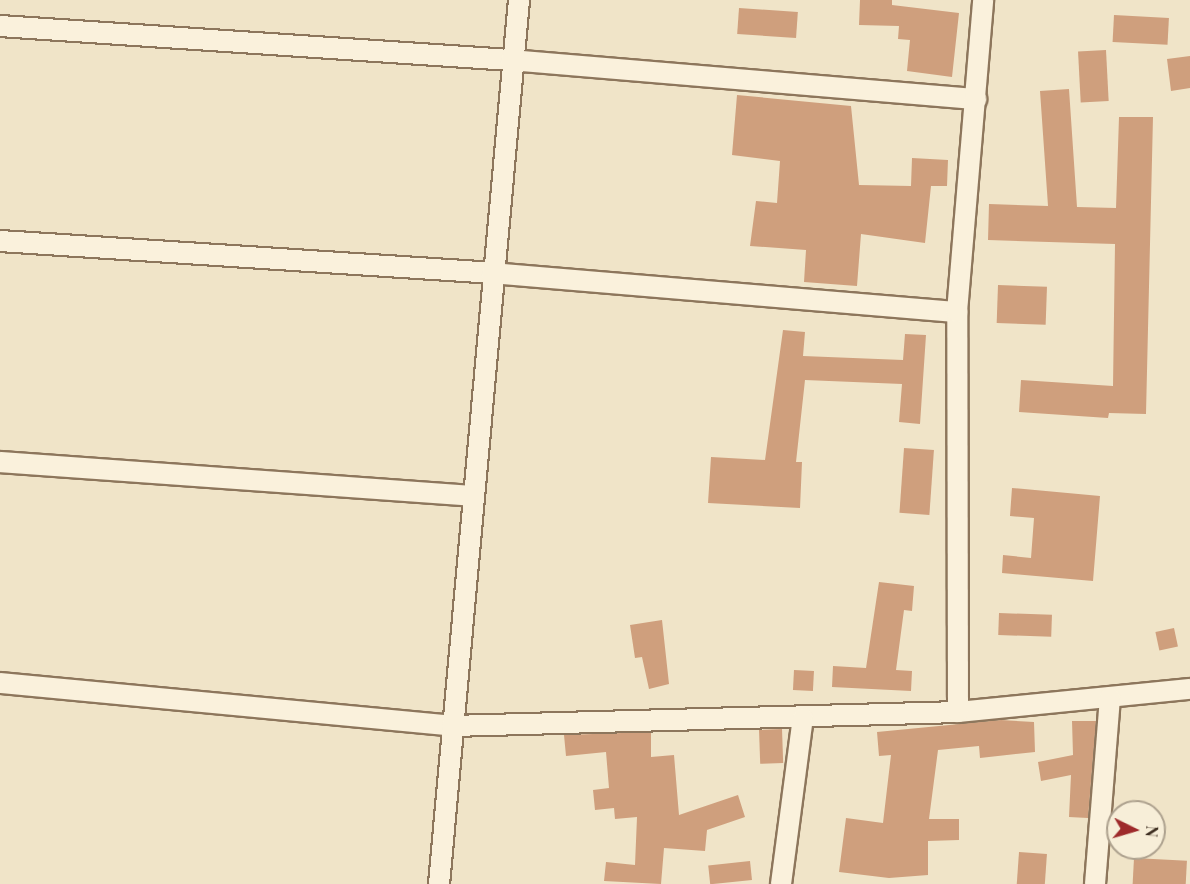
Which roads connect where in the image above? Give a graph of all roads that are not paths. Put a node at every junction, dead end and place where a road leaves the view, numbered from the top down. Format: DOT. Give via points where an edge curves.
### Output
graph roads {
  1 [pos="519,0"];
  2 [pos="983,0"];
  3 [pos="0,26"];
  4 [pos="512,60"];
  5 [pos="976,99"];
  6 [pos="0,241"];
  7 [pos="492,273"];
  8 [pos="957,312"];
  9 [pos="0,462"];
  10 [pos="473,496"];
  11 [pos="0,684"];
  12 [pos="1190,689"];
  13 [pos="1110,698"];
  14 [pos="958,712"];
  15 [pos="803,718"];
  16 [pos="452,726"];
  17 [pos="438,884"];
  18 [pos="782,884"];
  19 [pos="1095,884"];
  1 -- 4 [label="street"];
  2 -- 5 [label="street"];
  3 -- 4 [label="street"];
  4 -- 5 [label="street"];
  4 -- 7 [label="street"];
  5 -- 8 [label="street"];
  6 -- 7 [label="street"];
  7 -- 8 [label="street"];
  7 -- 10 [label="street"];
  8 -- 14 [label="street"];
  9 -- 10 [label="street"];
  10 -- 16 [label="street"];
  11 -- 16 [label="street"];
  12 -- 13 [label="street"];
  13 -- 14 [label="street"];
  13 -- 19 [label="street"];
  14 -- 15 [label="street"];
  15 -- 16 [label="street"];
  15 -- 18 [label="street"];
  16 -- 17 [label="street"];
}
